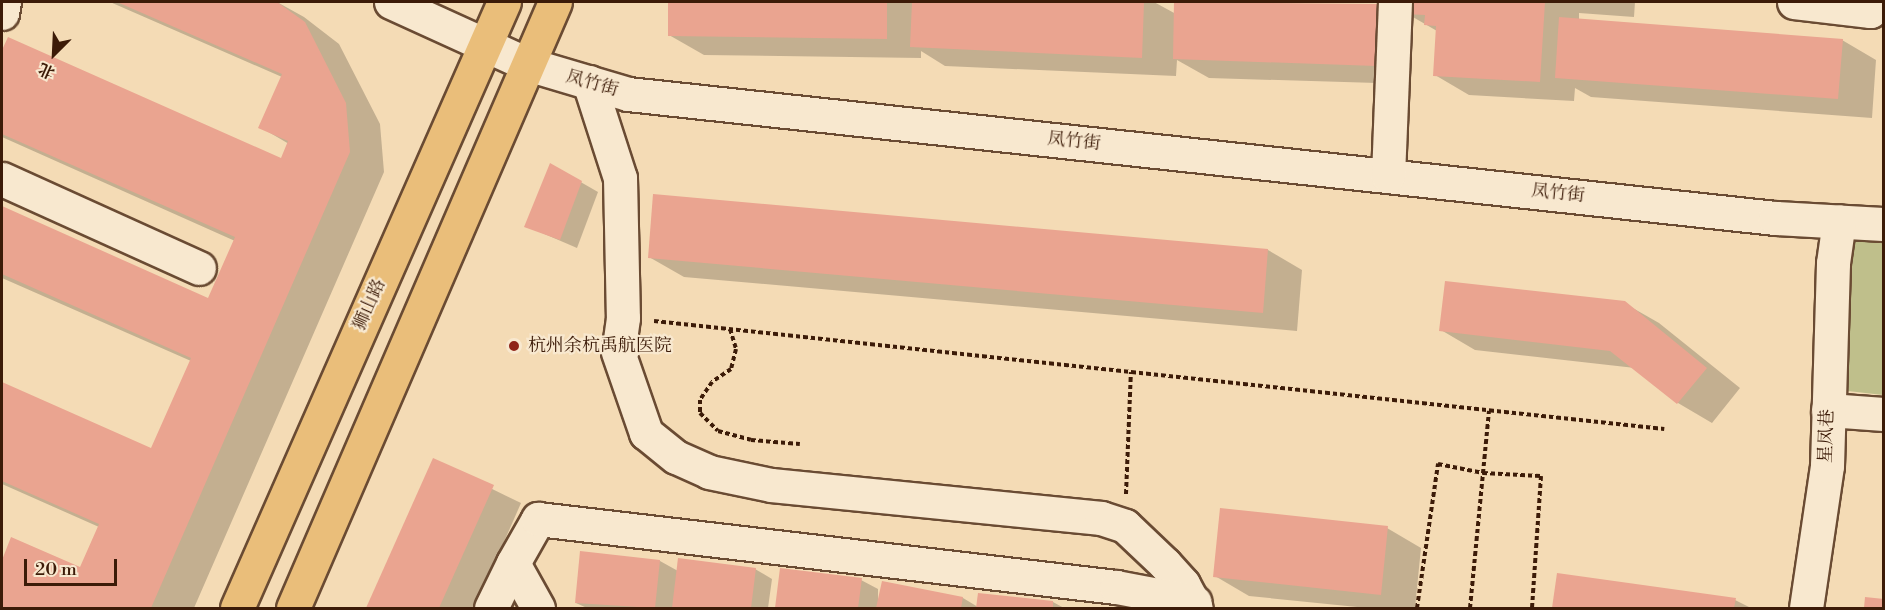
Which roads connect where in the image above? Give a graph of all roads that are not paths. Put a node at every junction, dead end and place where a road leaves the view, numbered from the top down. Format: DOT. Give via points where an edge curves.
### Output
graph roads {
  1 [pos="4,2"];
  2 [pos="390,2"];
  3 [pos="504,2"];
  4 [pos="555,2"];
  5 [pos="1395,2"];
  6 [pos="1794,2"];
  7 [pos="1878,2"];
  8 [pos="2,13"];
  9 [pos="485,43"];
  10 [pos="526,64"];
  11 [pos="589,82"];
  12 [pos="1388,176"];
  13 [pos="2,179"];
  14 [pos="1839,222"];
  15 [pos="1882,224"];
  16 [pos="199,268"];
  17 [pos="1828,410"];
  18 [pos="1884,414"];
  19 [pos="513,563"];
  20 [pos="1196,605"];
  21 [pos="237,609"];
  22 [pos="293,609"];
  23 [pos="491,609"];
  24 [pos="538,609"];
  25 [pos="1806,609"];
  1 -- 8 [label="street"];
  2 -- 9 [label="street, 凤竹街"];
  3 -- 9 [label="main road, 狮山路"];
  4 -- 10 [label="main road"];
  5 -- 12 [label="street"];
  6 -- 7 [label="street" via="1870,11"];
  9 -- 10 [label="street, 凤竹街"];
  9 -- 21 [label="main road, 狮山路"];
  10 -- 11 [label="street, 凤竹街"];
  10 -- 22 [label="main road"];
  11 -- 12 [label="street, 凤竹街" via="628,94"];
  11 -- 20 [label="street" via="620,177 623,318 618,352 646,433 676,457 709,472 771,485 1101,518 1125,526 1183,584"];
  12 -- 14 [label="street, 凤竹街"];
  13 -- 16 [label="street"];
  14 -- 15 [label="street, 凤竹街"];
  14 -- 17 [label="street, 星凤巷" via="1833,263"];
  17 -- 18 [label="street"];
  17 -- 25 [label="street, 星凤巷" via="1827,466"];
  19 -- 20 [label="street" via="538,519 1116,587"];
  19 -- 23 [label="street"];
  19 -- 24 [label="street"];
}
